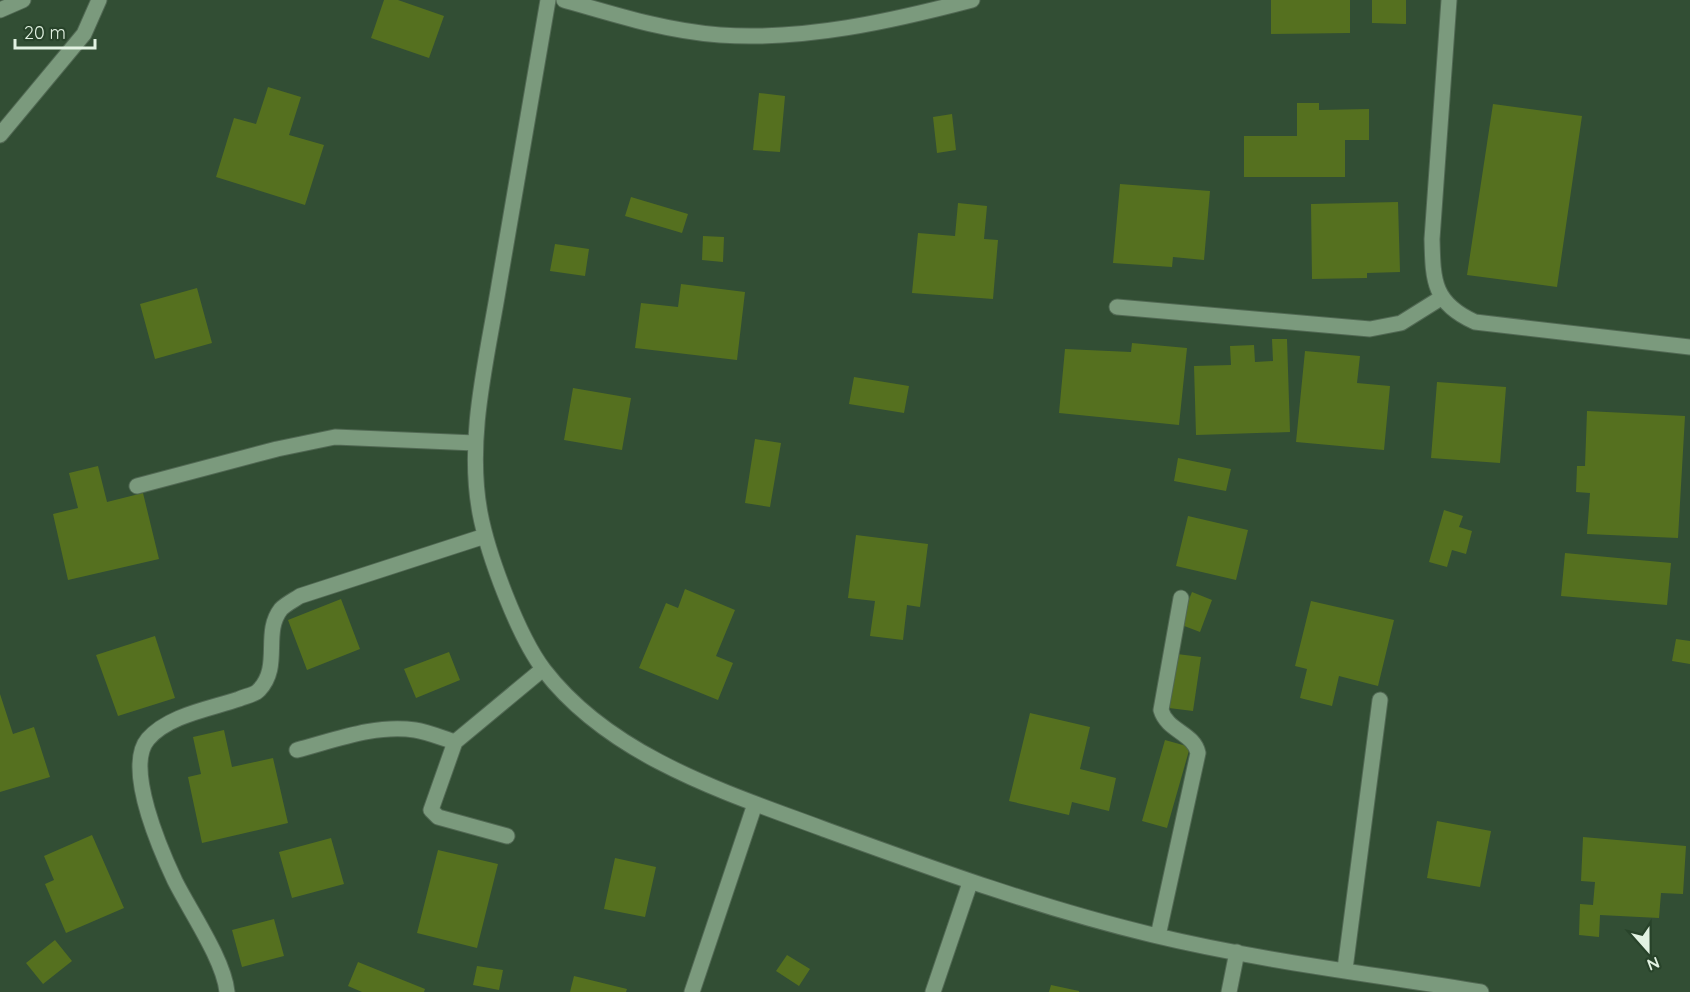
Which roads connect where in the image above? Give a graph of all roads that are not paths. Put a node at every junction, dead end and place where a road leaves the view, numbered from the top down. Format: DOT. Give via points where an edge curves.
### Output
graph roads {
  1 [pos="23,0"];
  2 [pos="99,0"];
  3 [pos="548,0"];
  4 [pos="564,0"];
  5 [pos="972,0"];
  6 [pos="1449,0"];
  7 [pos="0,10"];
  8 [pos="0,135"];
  9 [pos="1441,298"];
  10 [pos="1116,307"];
  11 [pos="1690,347"];
  12 [pos="475,442"];
  13 [pos="136,486"];
  14 [pos="485,536"];
  15 [pos="1181,598"];
  16 [pos="543,669"];
  17 [pos="1380,700"];
  18 [pos="455,742"];
  19 [pos="297,750"];
  20 [pos="755,804"];
  21 [pos="507,836"];
  22 [pos="970,883"];
  23 [pos="1158,936"];
  24 [pos="1237,952"];
  25 [pos="1346,969"];
  26 [pos="227,992"];
  27 [pos="692,992"];
  28 [pos="933,992"];
  29 [pos="1229,992"];
  30 [pos="1480,992"];
  1 -- 7 [label="street"];
  2 -- 8 [label="street" via="84,34"];
  3 -- 12 [label="street"];
  4 -- 5 [label="street" via="656,26 720,35 772,35 838,28"];
  6 -- 9 [label="street" via="1432,239 1433,275"];
  9 -- 10 [label="street" via="1401,323 1370,329"];
  9 -- 11 [label="street" via="1454,313 1475,322"];
  12 -- 13 [label="street" via="335,437"];
  12 -- 14 [label="street" via="476,483"];
  14 -- 16 [label="street" via="509,603"];
  14 -- 26 [label="street" via="300,596 282,609 272,626 269,676 258,692 165,725 147,740 140,754 141,789 174,879 219,966"];
  15 -- 23 [label="street" via="1161,710 1168,724 1195,744 1198,753"];
  16 -- 18 [label="street"];
  16 -- 20 [label="street" via="577,704 643,754"];
  17 -- 25 [label="street"];
  18 -- 19 [label="street" via="417,730 394,728"];
  18 -- 21 [label="street" via="431,810 438,818"];
  20 -- 22 [label="street"];
  20 -- 27 [label="street"];
  22 -- 23 [label="street"];
  22 -- 28 [label="street"];
  23 -- 24 [label="street"];
  24 -- 25 [label="street"];
  24 -- 29 [label="street"];
  25 -- 30 [label="street"];
}
